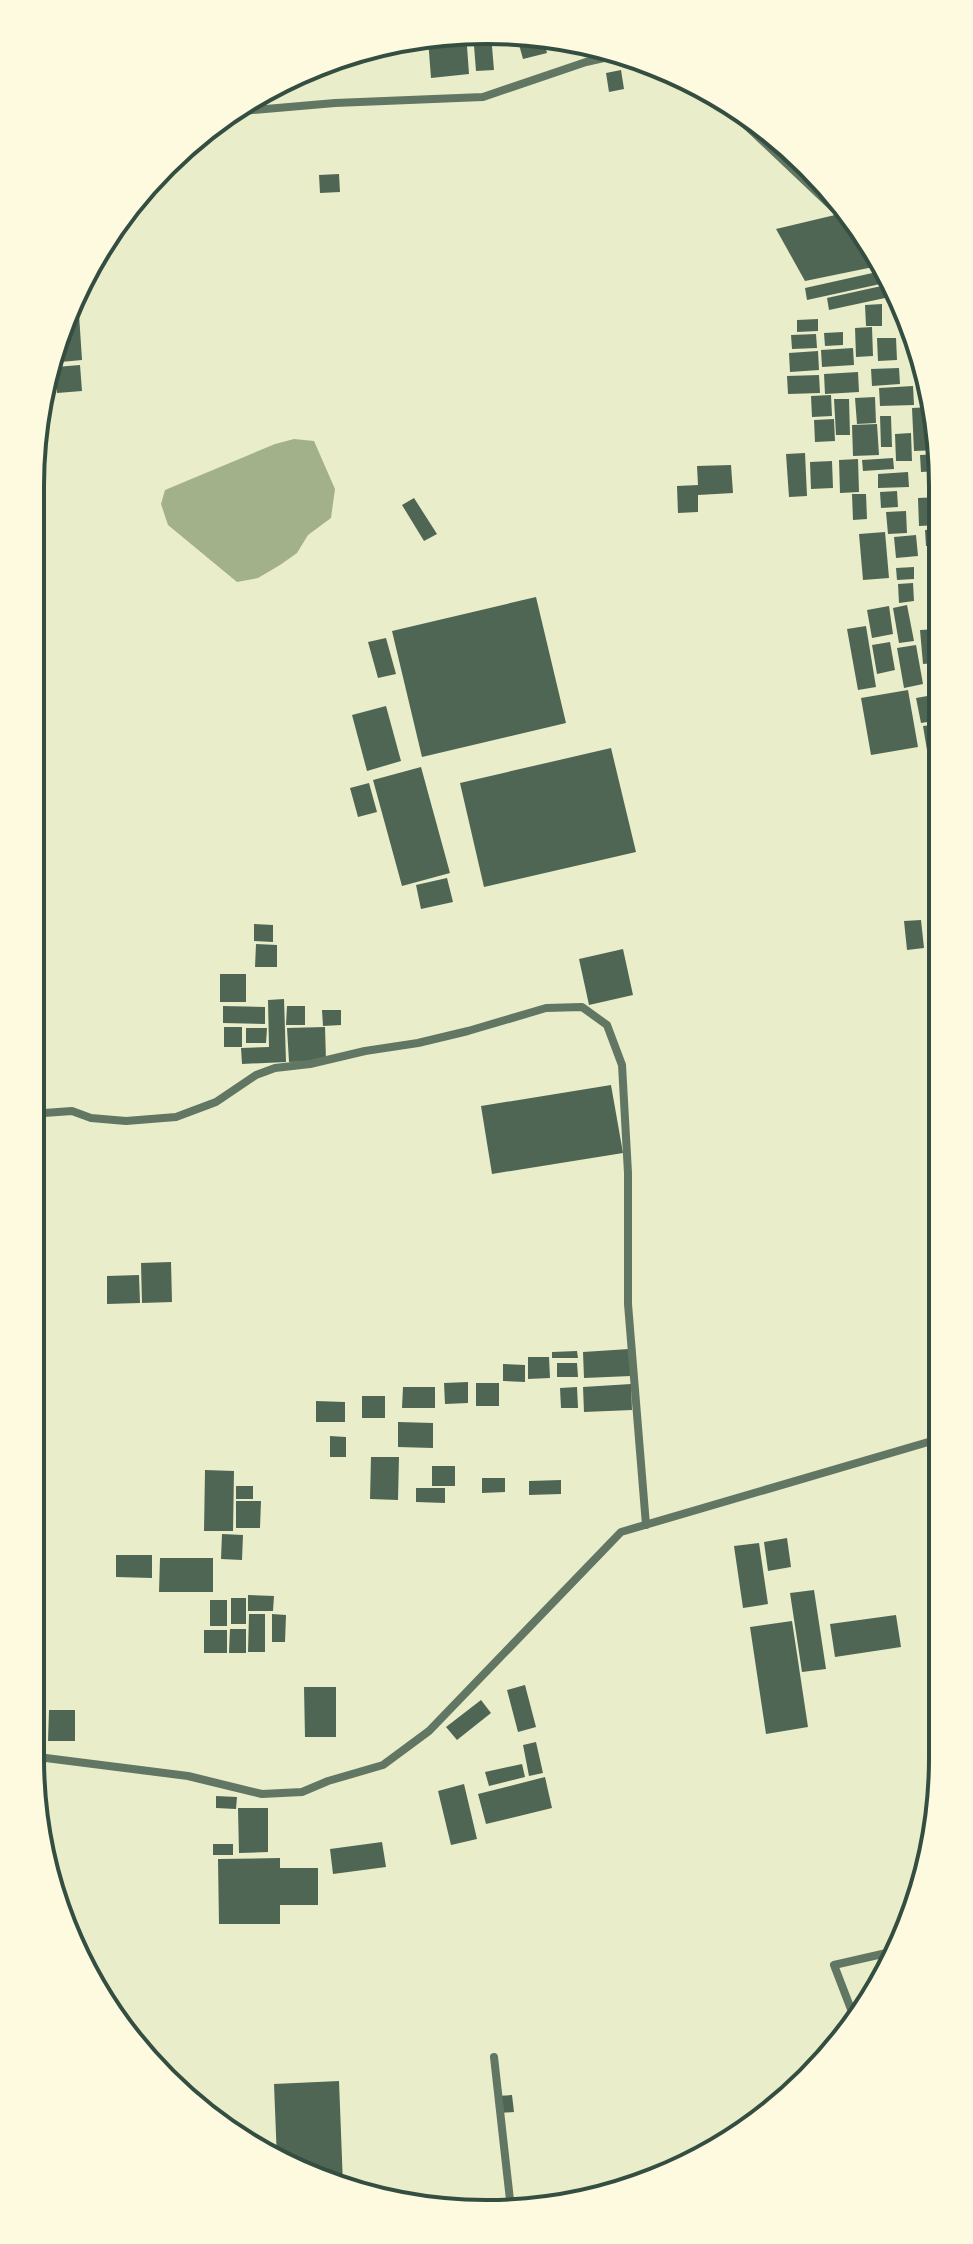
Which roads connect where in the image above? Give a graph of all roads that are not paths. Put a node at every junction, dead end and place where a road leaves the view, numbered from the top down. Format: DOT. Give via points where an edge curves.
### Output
graph roads {
  1 [pos="600,59"];
  2 [pos="255,110"];
  3 [pos="760,138"];
  4 [pos="813,188"];
  5 [pos="44,1113"];
  6 [pos="929,1442"];
  7 [pos="646,1525"];
  8 [pos="44,1758"];
  9 [pos="883,1954"];
  10 [pos="851,2008"];
  11 [pos="494,2057"];
  12 [pos="510,2199"];
  1 -- 2 [label="street" via="483,97"];
  3 -- 4 [label="street"];
  5 -- 7 [label="street" via="72,1111 126,1121 176,1117 216,1102 275,1068 418,1043 546,1008 582,1007 607,1025 622,1065 628,1304"];
  6 -- 7 [label="street"];
  7 -- 8 [label="street" via="621,1532 429,1731 383,1765 302,1792 262,1794 188,1776"];
  9 -- 10 [label="street" via="834,1965"];
  11 -- 12 [label="street"];
}
